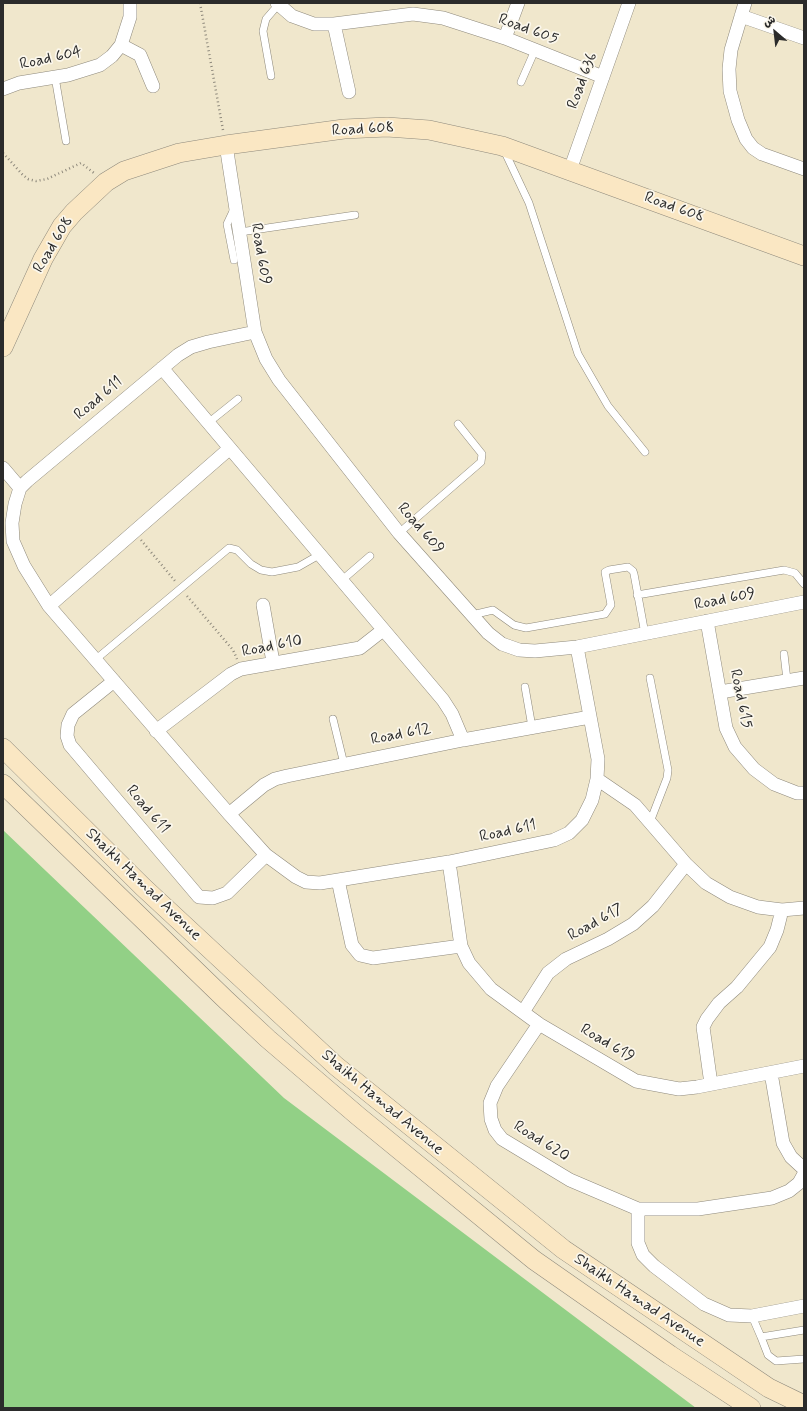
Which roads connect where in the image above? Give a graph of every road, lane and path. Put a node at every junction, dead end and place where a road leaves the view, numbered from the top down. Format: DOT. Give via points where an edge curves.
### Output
graph roads {
  1 [pos="130,3"];
  2 [pos="200,3"];
  3 [pos="518,3"];
  4 [pos="629,3"];
  5 [pos="745,3"];
  6 [pos="278,4"];
  7 [pos="741,16"];
  8 [pos="334,24"];
  9 [pos="505,38"];
  10 [pos="804,38"];
  11 [pos="122,45"];
  12 [pos="535,50"];
  13 [pos="270,76"];
  14 [pos="55,77"];
  15 [pos="602,77"];
  16 [pos="521,82"];
  17 [pos="152,86"];
  18 [pos="3,89"];
  19 [pos="349,92"];
  20 [pos="66,140"];
  21 [pos="226,145"];
  22 [pos="502,146"];
  23 [pos="3,153"];
  24 [pos="570,170"];
  25 [pos="804,170"];
  26 [pos="106,182"];
  27 [pos="236,205"];
  28 [pos="355,215"];
  29 [pos="240,232"];
  30 [pos="804,256"];
  31 [pos="234,260"];
  32 [pos="255,332"];
  33 [pos="3,347"];
  34 [pos="162,368"];
  35 [pos="238,398"];
  36 [pos="208,424"];
  37 [pos="458,424"];
  38 [pos="229,449"];
  39 [pos="645,452"];
  40 [pos="3,468"];
  41 [pos="20,488"];
  42 [pos="134,533"];
  43 [pos="399,533"];
  44 [pos="8,543"];
  45 [pos="319,555"];
  46 [pos="370,556"];
  47 [pos="341,581"];
  48 [pos="804,584"];
  49 [pos="181,589"];
  50 [pos="637,595"];
  51 [pos="804,602"];
  52 [pos="263,605"];
  53 [pos="49,606"];
  54 [pos="472,614"];
  55 [pos="707,621"];
  56 [pos="383,630"];
  57 [pos="644,634"];
  58 [pos="577,647"];
  59 [pos="784,654"];
  60 [pos="95,660"];
  61 [pos="273,662"];
  62 [pos="241,669"];
  63 [pos="650,678"];
  64 [pos="804,678"];
  65 [pos="787,680"];
  66 [pos="114,681"];
  67 [pos="525,687"];
  68 [pos="720,692"];
  69 [pos="590,717"];
  70 [pos="333,720"];
  71 [pos="532,727"];
  72 [pos="156,731"];
  73 [pos="463,740"];
  74 [pos="3,748"];
  75 [pos="344,764"];
  76 [pos="597,779"];
  77 [pos="3,784"];
  78 [pos="804,792"];
  79 [pos="229,814"];
  80 [pos="650,822"];
  81 [pos="266,855"];
  82 [pos="449,862"];
  83 [pos="686,864"];
  84 [pos="338,880"];
  85 [pos="804,908"];
  86 [pos="782,910"];
  87 [pos="460,946"];
  88 [pos="523,1012"];
  89 [pos="539,1024"];
  90 [pos="804,1066"];
  91 [pos="771,1073"];
  92 [pos="711,1084"];
  93 [pos="804,1169"];
  94 [pos="804,1174"];
  95 [pos="638,1208"];
  96 [pos="804,1306"];
  97 [pos="752,1316"];
  98 [pos="804,1330"];
  99 [pos="761,1338"];
  100 [pos="804,1358"];
  101 [pos="804,1405"];
  102 [pos="751,1408"];
  1 -- 11 [label="street, Road 604" via="130,17"];
  2 -- 21 [label="path"];
  3 -- 9 [label="street"];
  4 -- 15 [label="street, Road 636"];
  5 -- 7 [label="street"];
  6 -- 8 [label="street, Road 605" via="301,20 314,24"];
  6 -- 13 [label="lane, Road 605" via="266,19 263,31"];
  7 -- 10 [label="street"];
  7 -- 25 [label="street" via="731,50 729,69 730,91 738,120 753,148"];
  8 -- 9 [label="street, Road 605" via="413,14 443,18"];
  8 -- 19 [label="street"];
  9 -- 12 [label="street, Road 605"];
  11 -- 14 [label="street, Road 604" via="100,65"];
  11 -- 17 [label="street" via="140,55"];
  12 -- 15 [label="street, Road 605"];
  12 -- 16 [label="lane"];
  14 -- 18 [label="street, Road 604" via="19,83"];
  14 -- 20 [label="lane"];
  15 -- 24 [label="street, Road 636"];
  21 -- 22 [label="main road, Road 608" via="344,128 387,127 428,130"];
  21 -- 26 [label="main road, Road 608" via="179,153 124,171"];
  21 -- 27 [label="street, Road 609"];
  22 -- 24 [label="main road, Road 608"];
  22 -- 39 [label="lane" via="529,203 578,354 608,406"];
  23 -- 26 [label="path" via="28,179 47,179 81,163"];
  24 -- 30 [label="main road, Road 608"];
  26 -- 33 [label="main road, Road 608" via="62,226 41,264"];
  27 -- 29 [label="street, Road 609"];
  27 -- 31 [label="lane" via="227,224"];
  28 -- 29 [label="lane"];
  29 -- 32 [label="street, Road 609"];
  32 -- 34 [label="street, Road 611" via="191,347"];
  32 -- 43 [label="street, Road 609" via="266,359 279,380"];
  34 -- 36 [label="street"];
  34 -- 41 [label="street, Road 611"];
  35 -- 36 [label="lane"];
  36 -- 38 [label="street"];
  37 -- 43 [label="lane" via="482,454 481,462"];
  38 -- 42 [label="street"];
  38 -- 45 [label="street"];
  40 -- 41 [label="street"];
  41 -- 44 [label="street, Road 611" via="14,504"];
  42 -- 49 [label="path"];
  42 -- 53 [label="street"];
  43 -- 54 [label="street, Road 609"];
  44 -- 53 [label="street, Road 611"];
  45 -- 47 [label="street"];
  45 -- 49 [label="lane" via="298,568 272,572 261,570 238,550 229,548"];
  46 -- 47 [label="lane"];
  47 -- 56 [label="street"];
  48 -- 50 [label="lane" via="795,573 784,570"];
  49 -- 60 [label="lane"];
  49 -- 62 [label="path" via="233,650"];
  50 -- 54 [label="lane" via="633,571 625,567 605,572 611,605 605,614 526,628 514,626 493,610"];
  50 -- 57 [label="lane"];
  51 -- 55 [label="street, Road 609"];
  52 -- 61 [label="street"];
  53 -- 60 [label="street, Road 611"];
  54 -- 58 [label="street, Road 609" via="488,633 502,644 519,650 534,652"];
  55 -- 57 [label="street, Road 609"];
  55 -- 68 [label="street, Road 615"];
  56 -- 61 [label="street, Road 610" via="360,648"];
  56 -- 73 [label="street" via="443,700"];
  57 -- 58 [label="street, Road 609"];
  58 -- 69 [label="street, Road 611"];
  59 -- 65 [label="lane"];
  60 -- 66 [label="street, Road 611"];
  61 -- 62 [label="street, Road 610"];
  62 -- 72 [label="street, Road 610"];
  63 -- 80 [label="lane" via="668,770"];
  64 -- 65 [label="street"];
  65 -- 68 [label="street"];
  66 -- 72 [label="street, Road 611"];
  66 -- 81 [label="street, Road 611" via="73,714 68,725 67,736 70,744 199,897 213,898 227,893"];
  67 -- 71 [label="lane"];
  68 -- 78 [label="street, Road 615" via="726,728 735,747 754,769 774,784 797,793"];
  69 -- 71 [label="street, Road 612"];
  69 -- 76 [label="street, Road 611" via="598,759"];
  70 -- 75 [label="lane"];
  71 -- 73 [label="street, Road 612"];
  72 -- 79 [label="street, Road 611"];
  73 -- 75 [label="street, Road 612"];
  74 -- 101 [label="main road, Shaikh Hamad Avenue" via="149,892 360,1086 563,1249 769,1388"];
  75 -- 79 [label="street, Road 612" via="275,779"];
  76 -- 80 [label="street" via="635,805"];
  76 -- 82 [label="street, Road 611" via="592,800 582,820 569,833 554,840"];
  77 -- 102 [label="main road, Shaikh Hamad Avenue" via="268,1039 358,1116 534,1260"];
  79 -- 81 [label="street, Road 611"];
  80 -- 83 [label="street"];
  81 -- 84 [label="street, Road 611" via="306,882"];
  82 -- 84 [label="street, Road 611"];
  82 -- 87 [label="street, Road 619"];
  83 -- 86 [label="street" via="706,882 730,897 758,907"];
  83 -- 88 [label="street, Road 617" via="653,906 633,924 566,959 548,973"];
  84 -- 87 [label="street" via="352,945 360,955 373,958"];
  85 -- 86 [label="street"];
  86 -- 92 [label="street" via="778,930 770,947 737,987 719,1003 703,1027"];
  87 -- 88 [label="street, Road 619" via="469,963 491,989"];
  88 -- 89 [label="street, Road 619"];
  89 -- 92 [label="street, Road 619" via="636,1081 679,1089"];
  89 -- 95 [label="street, Road 620" via="497,1086 490,1103 495,1130 502,1139 570,1180"];
  90 -- 91 [label="street, Road 619"];
  91 -- 92 [label="street, Road 619"];
  91 -- 93 [label="street" via="783,1143 791,1157"];
  94 -- 95 [label="street, Road 620" via="799,1183 789,1191 772,1198 698,1209"];
  95 -- 97 [label="street" via="638,1243 643,1255 654,1266 704,1304 729,1315"];
  96 -- 97 [label="street"];
  97 -- 99 [label="lane"];
  98 -- 99 [label="lane"];
  99 -- 100 [label="lane" via="768,1355 776,1361"];
}
